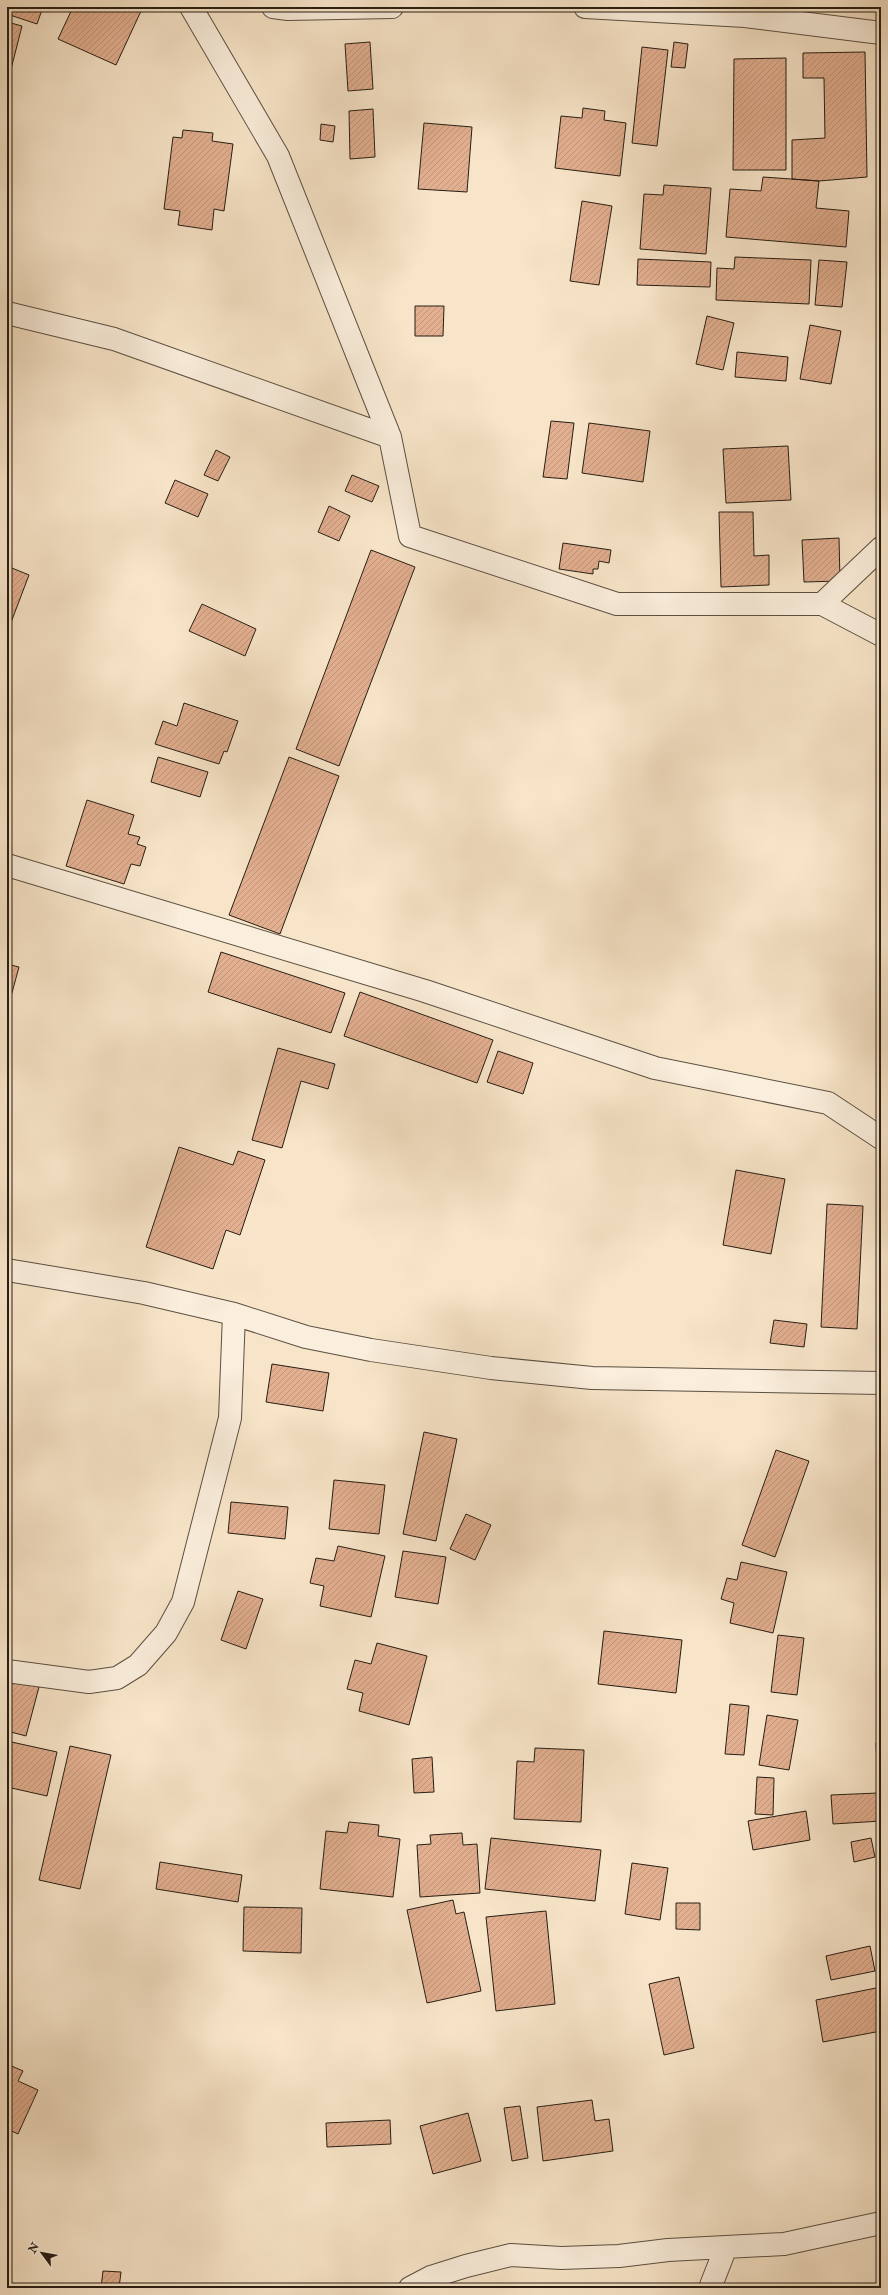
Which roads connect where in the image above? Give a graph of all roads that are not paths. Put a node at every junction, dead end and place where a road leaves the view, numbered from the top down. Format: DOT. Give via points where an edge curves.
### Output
graph roads {
  1 [pos="191,7"];
  2 [pos="273,7"];
  3 [pos="392,7"];
  4 [pos="585,7"];
  5 [pos="881,33"];
  6 [pos="7,313"];
  7 [pos="390,437"];
  8 [pos="881,548"];
  9 [pos="822,604"];
  10 [pos="881,635"];
  11 [pos="7,865"];
  12 [pos="881,1138"];
  13 [pos="7,1270"];
  14 [pos="234,1314"];
  15 [pos="881,1383"];
  16 [pos="7,1671"];
  17 [pos="881,2223"];
  18 [pos="726,2247"];
  19 [pos="410,2288"];
  20 [pos="710,2288"];
  1 -- 7 [label="street" via="278,156"];
  2 -- 3 [label="street"];
  4 -- 5 [label="street" via="745,16"];
  6 -- 7 [label="street" via="114,339"];
  7 -- 9 [label="street" via="410,536 618,604"];
  8 -- 9 [label="street"];
  9 -- 10 [label="street"];
  11 -- 12 [label="street" via="425,991 655,1068 828,1103"];
  13 -- 14 [label="street" via="144,1293"];
  14 -- 15 [label="street" via="306,1337 371,1350 491,1368 592,1378"];
  14 -- 16 [label="street" via="230,1418 183,1602 166,1633 138,1665 117,1678 89,1682"];
  17 -- 18 [label="street" via="784,2244"];
  18 -- 19 [label="street" via="619,2256 561,2258 511,2255 452,2270"];
  18 -- 20 [label="street"];
}
